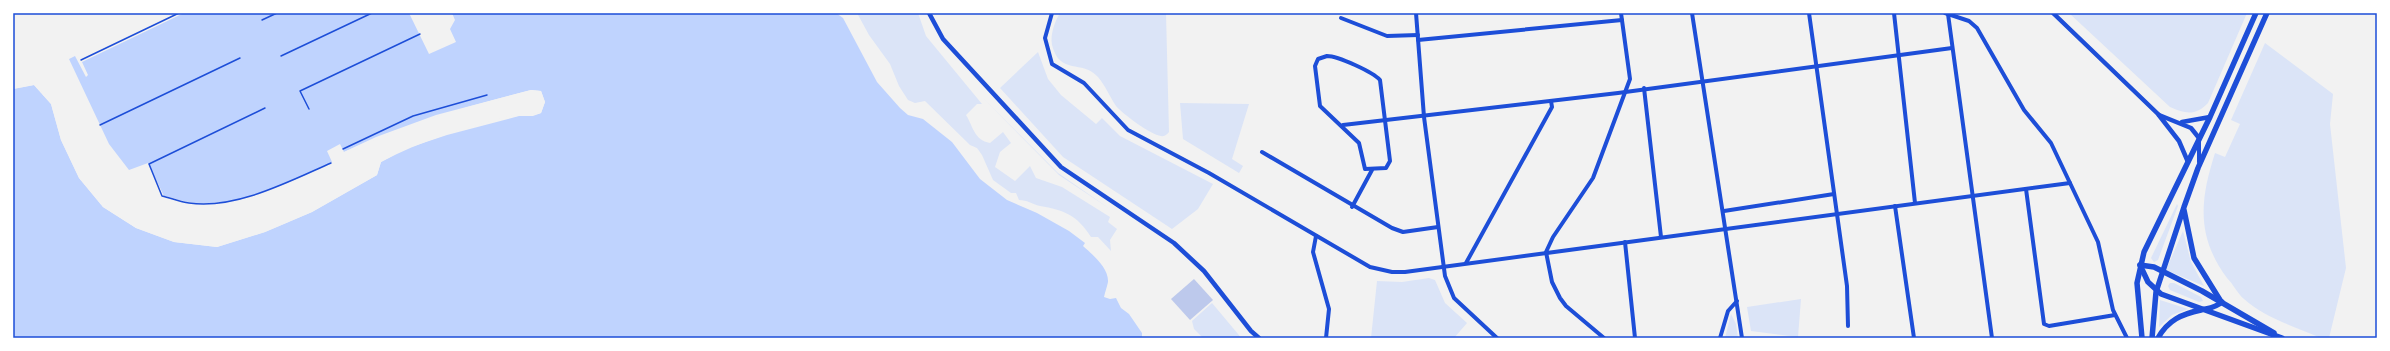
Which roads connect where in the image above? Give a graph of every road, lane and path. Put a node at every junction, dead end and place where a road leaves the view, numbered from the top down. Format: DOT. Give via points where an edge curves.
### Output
graph roads {
  1 [pos="179,13"];
  2 [pos="277,13"];
  3 [pos="372,13"];
  4 [pos="929,13"];
  5 [pos="1052,13"];
  6 [pos="1416,13"];
  7 [pos="1621,13"];
  8 [pos="1692,13"];
  9 [pos="1809,13"];
  10 [pos="1894,13"];
  11 [pos="2053,13"];
  12 [pos="2256,13"];
  13 [pos="2268,13"];
  14 [pos="1946,14"];
  15 [pos="1341,18"];
  16 [pos="262,20"];
  17 [pos="1622,20"];
  18 [pos="420,34"];
  19 [pos="1418,34"];
  20 [pos="1418,40"];
  21 [pos="1952,48"];
  22 [pos="1899,55"];
  23 [pos="281,56"];
  24 [pos="240,58"];
  25 [pos="81,60"];
  26 [pos="1815,66"];
  27 [pos="1702,81"];
  28 [pos="1644,88"];
  29 [pos="1625,92"];
  30 [pos="487,94"];
  31 [pos="1551,101"];
  32 [pos="265,108"];
  33 [pos="309,109"];
  34 [pos="2158,114"];
  35 [pos="1424,117"];
  36 [pos="2210,117"];
  37 [pos="1387,120"];
  38 [pos="2181,122"];
  39 [pos="100,125"];
  40 [pos="1342,125"];
  41 [pos="2199,138"];
  42 [pos="343,149"];
  43 [pos="1262,152"];
  44 [pos="2188,162"];
  45 [pos="331,163"];
  46 [pos="2198,168"];
  47 [pos="1372,170"];
  48 [pos="2070,183"];
  49 [pos="2026,189"];
  50 [pos="1834,194"];
  51 [pos="1971,196"];
  52 [pos="1915,203"];
  53 [pos="1895,206"];
  54 [pos="1352,207"];
  55 [pos="2184,207"];
  56 [pos="1724,211"];
  57 [pos="1837,214"];
  58 [pos="1438,227"];
  59 [pos="1726,228"];
  60 [pos="1316,236"];
  61 [pos="1661,237"];
  62 [pos="1625,242"];
  63 [pos="1546,252"];
  64 [pos="1466,263"];
  65 [pos="2140,265"];
  66 [pos="1444,266"];
  67 [pos="2162,271"];
  68 [pos="2156,292"];
  69 [pos="1737,301"];
  70 [pos="2222,302"];
  71 [pos="2200,310"];
  72 [pos="2115,315"];
  73 [pos="1848,326"];
  74 [pos="1259,338"];
  75 [pos="1326,338"];
  76 [pos="1497,338"];
  77 [pos="1604,338"];
  78 [pos="1635,338"];
  79 [pos="1720,338"];
  80 [pos="1742,338"];
  81 [pos="1914,338"];
  82 [pos="1992,338"];
  83 [pos="2127,338"];
  84 [pos="2142,338"];
  85 [pos="2152,338"];
  86 [pos="2158,338"];
  87 [pos="2282,338"];
  1 -- 25 [label="path"];
  2 -- 16 [label="path"];
  3 -- 23 [label="path"];
  4 -- 74 [label="street" via="947,43 1057,163 1174,243 1204,271"];
  5 -- 60 [label="street" via="1045,38 1052,64 1084,83 1124,127"];
  6 -- 19 [label="street"];
  7 -- 17 [label="street"];
  8 -- 27 [label="street"];
  9 -- 26 [label="street"];
  10 -- 22 [label="street"];
  11 -- 34 [label="street"];
  12 -- 36 [label="main road"];
  13 -- 46 [label="main road"];
  14 -- 21 [label="street"];
  14 -- 48 [label="street" via="1969,21 1978,28 2024,110 2051,143"];
  15 -- 19 [label="street" via="1387,36"];
  17 -- 20 [label="street"];
  17 -- 29 [label="street" via="1630,70"];
  18 -- 33 [label="path" via="300,91"];
  19 -- 20 [label="street"];
  20 -- 35 [label="street"];
  21 -- 22 [label="street"];
  21 -- 51 [label="street"];
  22 -- 26 [label="street"];
  22 -- 52 [label="street"];
  24 -- 39 [label="path"];
  26 -- 27 [label="street"];
  26 -- 50 [label="street"];
  27 -- 28 [label="street"];
  27 -- 56 [label="street"];
  28 -- 29 [label="street"];
  28 -- 61 [label="street"];
  29 -- 31 [label="street"];
  29 -- 63 [label="street" via="1593,178 1553,237"];
  30 -- 42 [label="path" via="413,116"];
  31 -- 35 [label="street"];
  31 -- 64 [label="street" via="1552,107"];
  32 -- 45 [label="path" via="149,164 162,196 189,203 210,203 245,197"];
  34 -- 38 [label="street"];
  34 -- 44 [label="street" via="2179,141"];
  35 -- 37 [label="street"];
  35 -- 58 [label="street"];
  36 -- 38 [label="street"];
  36 -- 41 [label="main road"];
  37 -- 40 [label="street"];
  37 -- 40 [label="street" via="1382,84 1378,77 1335,56 1324,56 1318,59 1316,66 1320,106"];
  37 -- 47 [label="street" via="1390,164 1386,168"];
  38 -- 41 [label="street" via="2191,128"];
  40 -- 47 [label="street" via="1359,143 1363,166"];
  41 -- 44 [label="main road"];
  41 -- 46 [label="street"];
  43 -- 54 [label="street"];
  44 -- 65 [label="main road" via="2148,243"];
  46 -- 55 [label="main road"];
  47 -- 54 [label="street"];
  48 -- 49 [label="street"];
  48 -- 72 [label="street" via="2098,242"];
  49 -- 51 [label="street"];
  49 -- 72 [label="street" via="2044,324 2049,326"];
  50 -- 56 [label="street"];
  50 -- 57 [label="street"];
  51 -- 52 [label="street"];
  51 -- 82 [label="street"];
  52 -- 53 [label="street"];
  53 -- 57 [label="street"];
  53 -- 81 [label="street"];
  54 -- 58 [label="street" via="1398,231"];
  55 -- 67 [label="main road"];
  55 -- 70 [label="main road" via="2194,258"];
  56 -- 59 [label="street"];
  57 -- 59 [label="street"];
  57 -- 73 [label="street" via="1847,286"];
  58 -- 66 [label="street"];
  59 -- 61 [label="street"];
  59 -- 69 [label="street"];
  60 -- 66 [label="street" via="1370,267 1380,270 1404,272"];
  60 -- 75 [label="street" via="1313,252 1329,309"];
  61 -- 62 [label="street"];
  62 -- 63 [label="street"];
  62 -- 78 [label="street"];
  63 -- 64 [label="street"];
  63 -- 77 [label="street" via="1552,282 1560,298"];
  64 -- 66 [label="street"];
  65 -- 67 [label="main road"];
  65 -- 68 [label="main road"];
  65 -- 84 [label="main road" via="2137,292"];
  66 -- 76 [label="street" via="1448,288 1454,298"];
  67 -- 68 [label="main road"];
  67 -- 70 [label="main road"];
  68 -- 71 [label="main road"];
  68 -- 85 [label="main road"];
  69 -- 79 [label="street" via="1728,311"];
  69 -- 80 [label="street"];
  70 -- 71 [label="main road" via="2215,307"];
  70 -- 87 [label="main road"];
  71 -- 86 [label="main road" via="2175,319 2165,326"];
  71 -- 87 [label="main road"];
  72 -- 83 [label="street"];
}
